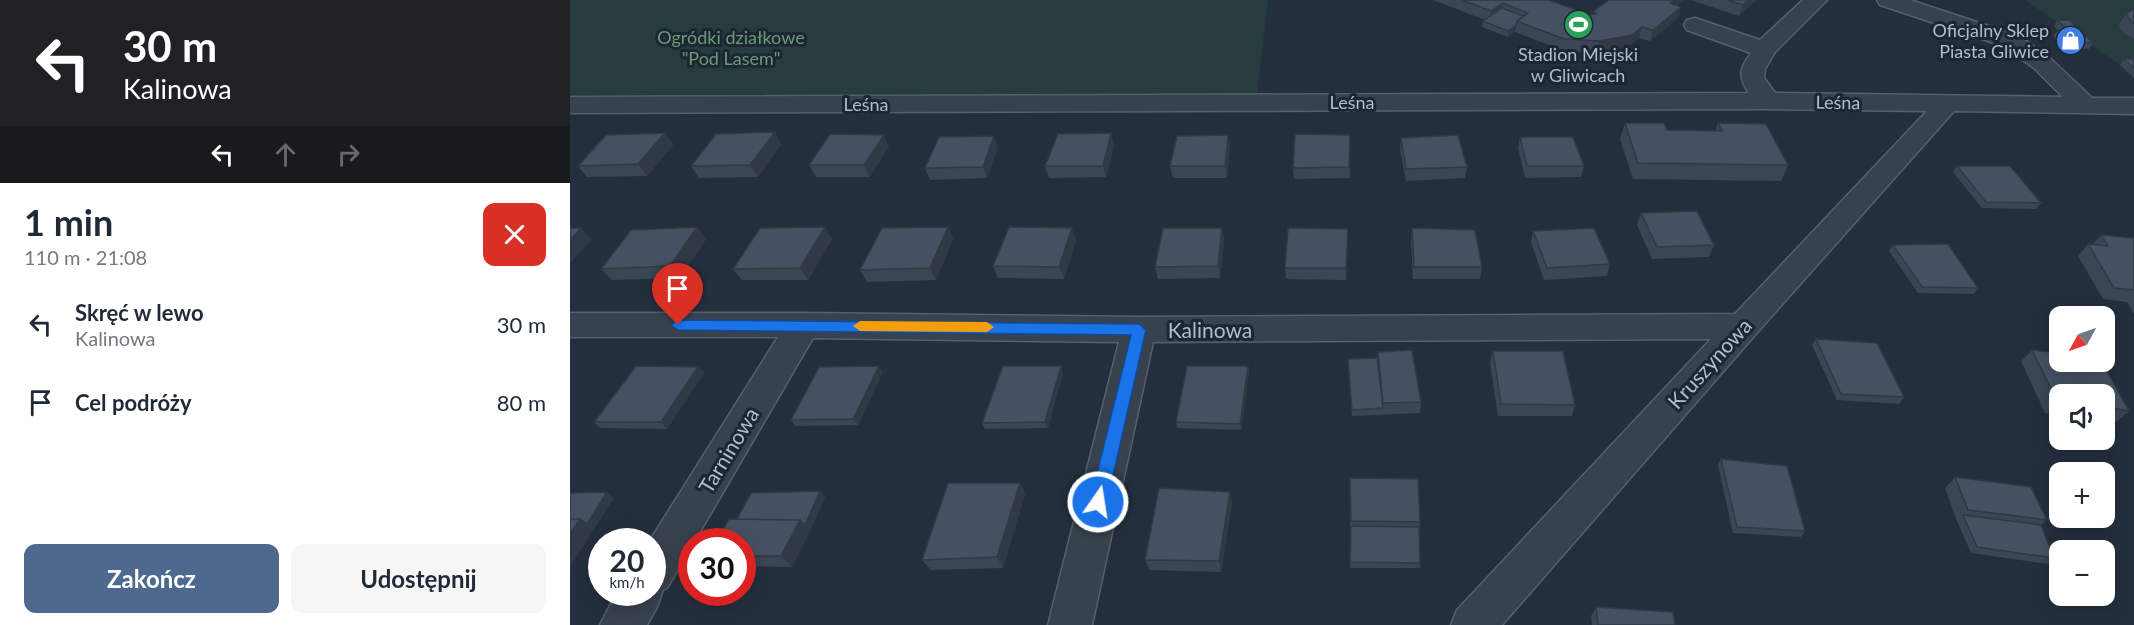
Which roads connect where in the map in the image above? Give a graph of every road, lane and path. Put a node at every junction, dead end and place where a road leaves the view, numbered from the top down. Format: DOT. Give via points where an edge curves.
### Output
graph roads {
  1 [pos="1816,0"];
  2 [pos="1888,0"];
  3 [pos="1695,25"];
  4 [pos="1765,50"];
  5 [pos="1767,101"];
  6 [pos="1948,103"];
  7 [pos="570,105"];
  8 [pos="2085,105"];
  9 [pos="2134,106"];
  10 [pos="570,325"];
  11 [pos="803,325"];
  12 [pos="1743,326"];
  13 [pos="1139,330"];
  14 [pos="666,551"];
  15 [pos="634,606"];
  16 [pos="622,625"];
  17 [pos="1070,625"];
  18 [pos="1473,625"];
  1 -- 4 [label="street"];
  2 -- 8 [label="street" via="2011,40 2042,63"];
  3 -- 4 [label="street"];
  4 -- 5 [label="street" via="1752,66 1752,78"];
  5 -- 6 [label="street, Leśna"];
  5 -- 7 [label="street, Leśna"];
  6 -- 8 [label="street, Leśna"];
  6 -- 12 [label="street, Kruszynowa"];
  8 -- 9 [label="street, Leśna"];
  10 -- 11 [label="street, Kalinowa"];
  11 -- 13 [label="street, Kalinowa"];
  11 -- 14 [label="street, Tarninowa"];
  12 -- 13 [label="street, Kalinowa"];
  12 -- 18 [label="street, Kruszynowa"];
  13 -- 17 [label="street"];
  15 -- 16 [label="street"];
}
